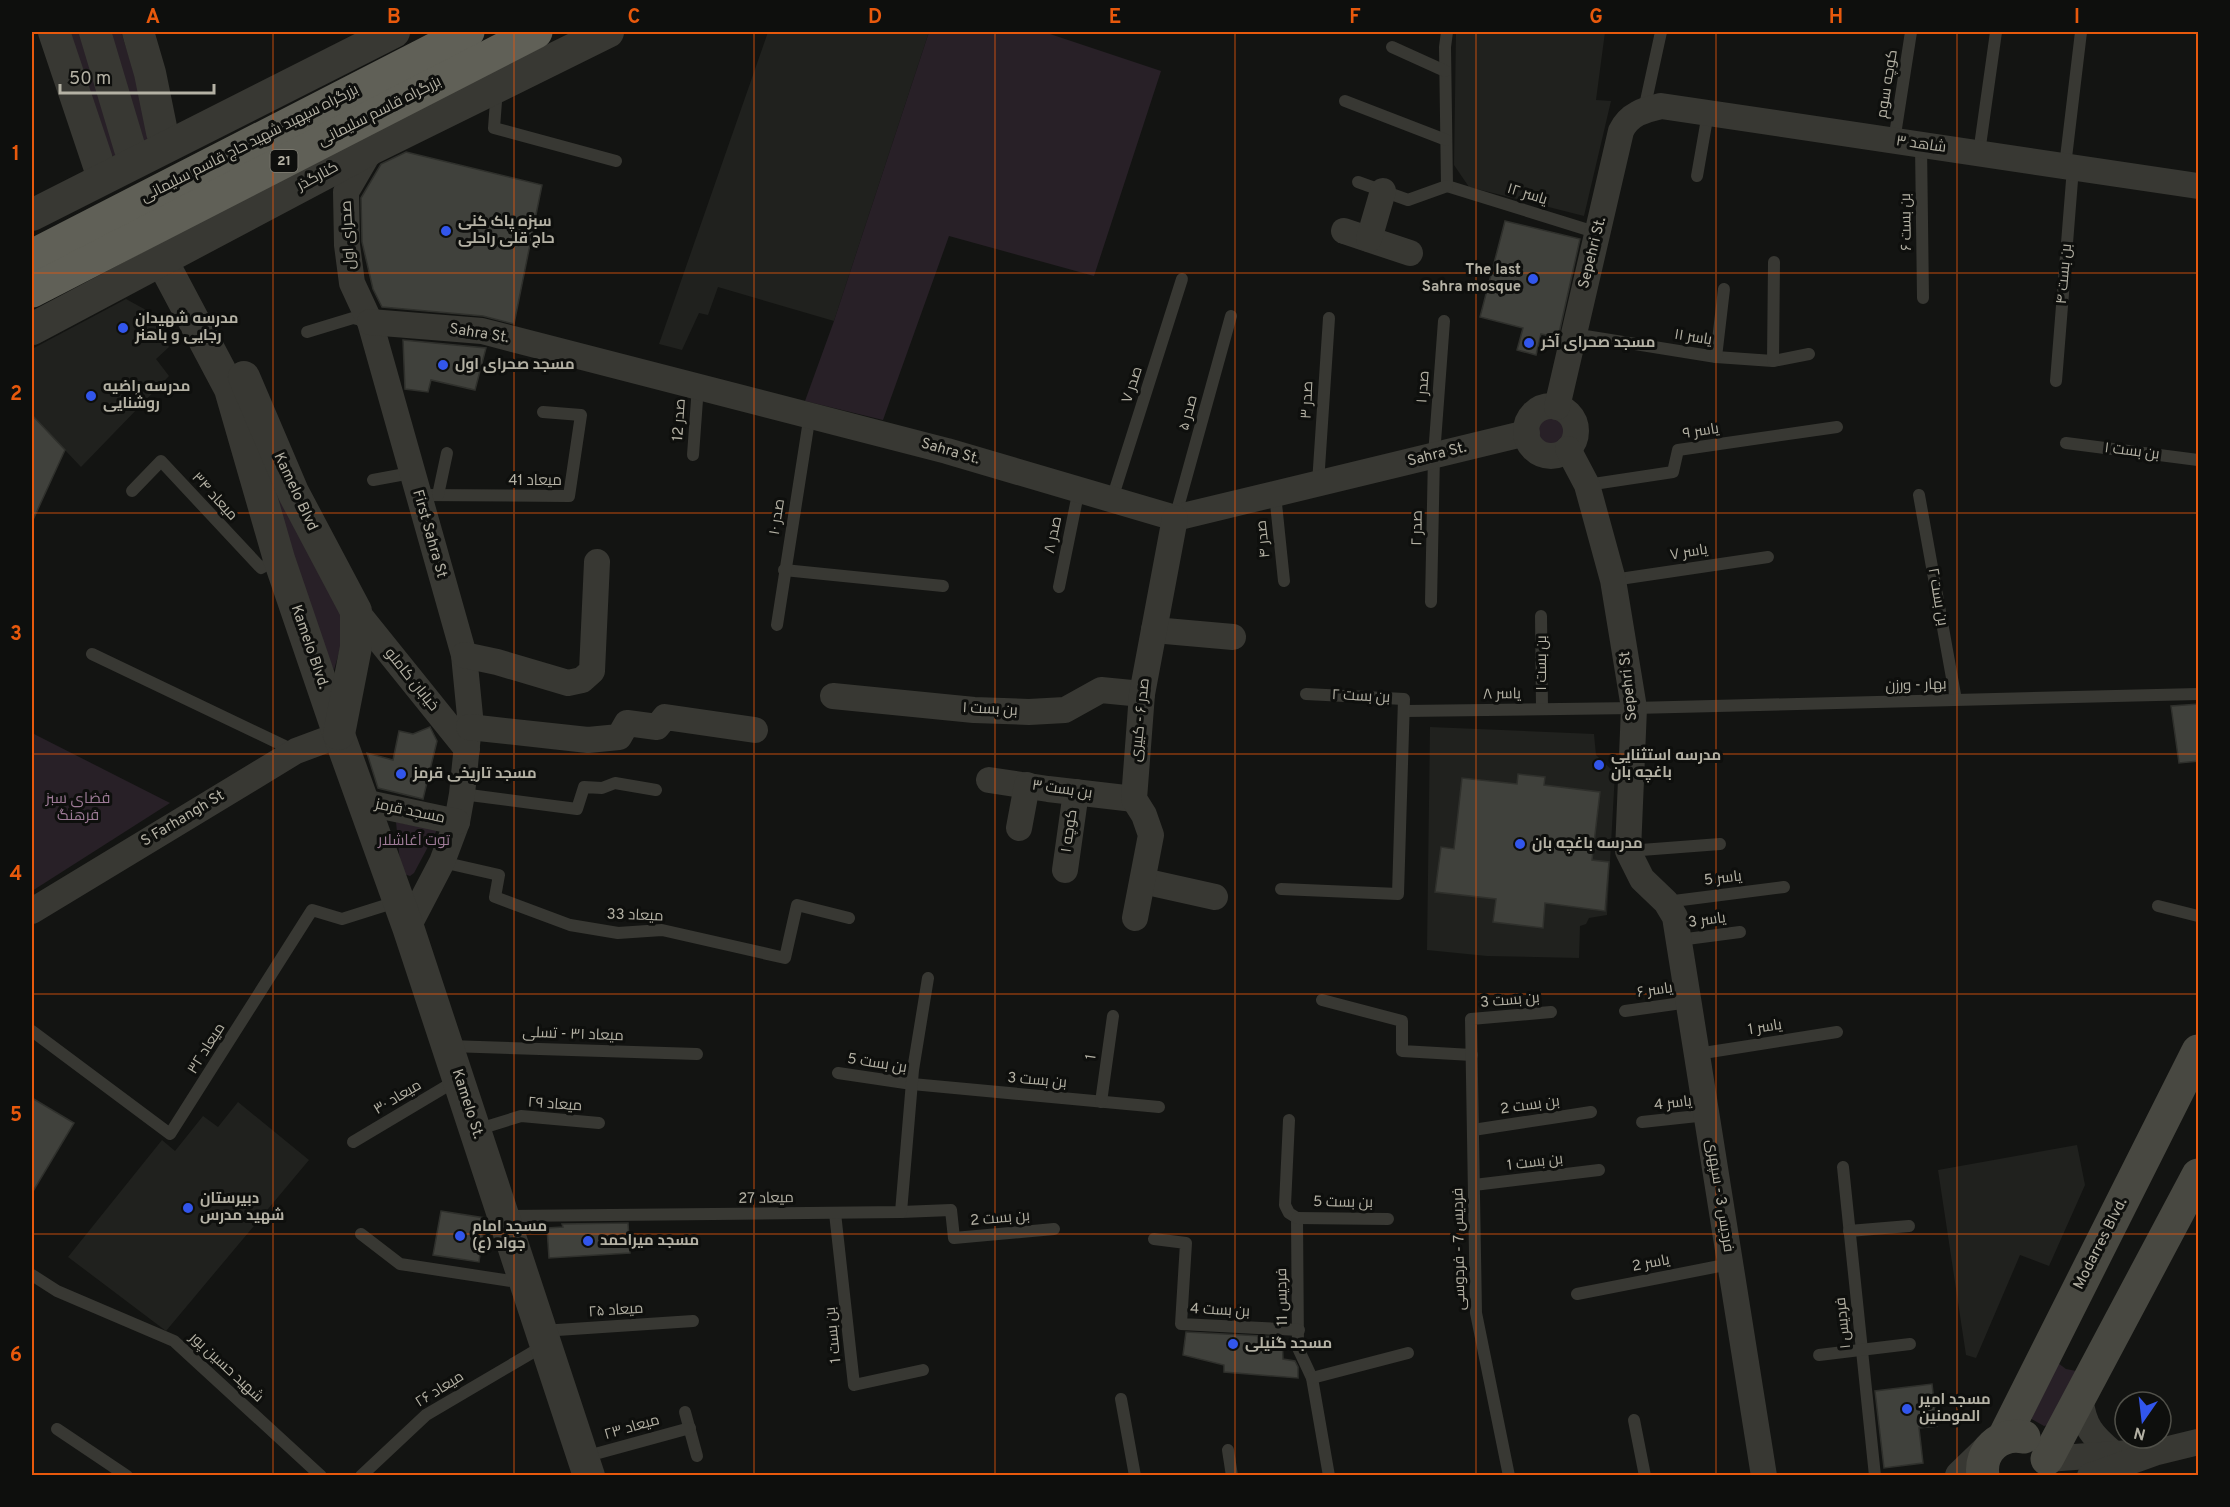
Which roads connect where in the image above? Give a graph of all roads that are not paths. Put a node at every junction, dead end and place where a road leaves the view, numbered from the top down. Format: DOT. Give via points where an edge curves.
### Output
graph roads {
  1 [pos="54,32"];
  2 [pos="95,32"];
  3 [pos="138,32"];
  4 [pos="394,32"];
  5 [pos="468,32"];
  6 [pos="536,32"];
  7 [pos="608,32"];
  8 [pos="1447,32"];
  9 [pos="1661,32"];
  10 [pos="1911,32"];
  11 [pos="1996,32"];
  12 [pos="2081,32"];
  13 [pos="1392,47"];
  14 [pos="1445,71"];
  15 [pos="497,87"];
  16 [pos="1345,100"];
  17 [pos="1644,110"];
  18 [pos="1708,113"];
  19 [pos="162,132"];
  20 [pos="1446,140"];
  21 [pos="1894,141"];
  22 [pos="1922,145"];
  23 [pos="130,149"];
  24 [pos="370,149"];
  25 [pos="1978,153"];
  26 [pos="616,160"];
  27 [pos="2069,167"];
  28 [pos="1697,177"];
  29 [pos="103,178"];
  30 [pos="1358,183"];
  31 [pos="1447,186"];
  32 [pos="2199,186"];
  33 [pos="1383,191"];
  34 [pos="32,215"];
  35 [pos="1344,231"];
  36 [pos="1598,233"];
  37 [pos="1369,239"];
  38 [pos="1410,253"];
  39 [pos="32,256"];
  40 [pos="1774,262"];
  41 [pos="165,267"];
  42 [pos="1182,279"];
  43 [pos="1724,289"];
  44 [pos="32,291"];
  45 [pos="1923,298"];
  46 [pos="1231,316"];
  47 [pos="1329,318"];
  48 [pos="1444,321"];
  49 [pos="370,322"];
  50 [pos="32,329"];
  51 [pos="307,332"];
  52 [pos="1573,333"];
  53 [pos="1809,354"];
  54 [pos="1716,357"];
  55 [pos="1773,361"];
  56 [pos="2056,381"];
  57 [pos="698,386"];
  58 [pos="1557,407"];
  59 [pos="543,412"];
  60 [pos="810,414"];
  61 [pos="1837,427"];
  62 [pos="1527,433"];
  63 [pos="2066,443"];
  64 [pos="1568,449"];
  65 [pos="447,453"];
  66 [pos="693,455"];
  67 [pos="1434,455"];
  68 [pos="2199,460"];
  69 [pos="373,480"];
  70 [pos="1318,483"];
  71 [pos="1587,485"];
  72 [pos="422,488"];
  73 [pos="1079,489"];
  74 [pos="132,491"];
  75 [pos="1275,494"];
  76 [pos="1919,495"];
  77 [pos="1112,499"];
  78 [pos="1175,518"];
  79 [pos="1768,556"];
  80 [pos="279,559"];
  81 [pos="597,562"];
  82 [pos="784,570"];
  83 [pos="1613,580"];
  84 [pos="1284,581"];
  85 [pos="943,586"];
  86 [pos="1059,587"];
  87 [pos="1431,602"];
  88 [pos="356,611"];
  89 [pos="1541,616"];
  90 [pos="777,625"];
  91 [pos="1154,630"];
  92 [pos="1233,637"];
  93 [pos="92,654"];
  94 [pos="464,655"];
  95 [pos="1142,694"];
  96 [pos="1306,694"];
  97 [pos="2199,694"];
  98 [pos="833,696"];
  99 [pos="1956,700"];
  100 [pos="1634,708"];
  101 [pos="1542,709"];
  102 [pos="1405,711"];
  103 [pos="755,730"];
  104 [pos="339,735"];
  105 [pos="468,738"];
  106 [pos="296,751"];
  107 [pos="989,780"];
  108 [pos="1027,785"];
  109 [pos="656,790"];
  110 [pos="1076,792"];
  111 [pos="462,794"];
  112 [pos="1134,799"];
  113 [pos="363,802"];
  114 [pos="457,822"];
  115 [pos="1019,828"];
  116 [pos="1720,844"];
  117 [pos="1628,851"];
  118 [pos="439,869"];
  119 [pos="1065,870"];
  120 [pos="1143,881"];
  121 [pos="1784,886"];
  122 [pos="1281,889"];
  123 [pos="1215,897"];
  124 [pos="399,901"];
  125 [pos="2158,906"];
  126 [pos="32,911"];
  127 [pos="2199,916"];
  128 [pos="849,918"];
  129 [pos="1135,918"];
  130 [pos="1673,920"];
  131 [pos="1740,932"];
  132 [pos="928,978"];
  133 [pos="1322,1000"];
  134 [pos="1689,1002"];
  135 [pos="1625,1011"];
  136 [pos="1551,1012"];
  137 [pos="1113,1016"];
  138 [pos="1471,1019"];
  139 [pos="32,1031"];
  140 [pos="1838,1032"];
  141 [pos="447,1046"];
  142 [pos="2199,1051"];
  143 [pos="697,1054"];
  144 [pos="1697,1054"];
  145 [pos="1472,1055"];
  146 [pos="838,1073"];
  147 [pos="458,1080"];
  148 [pos="912,1084"];
  149 [pos="1101,1102"];
  150 [pos="1160,1107"];
  151 [pos="1591,1113"];
  152 [pos="1707,1115"];
  153 [pos="1289,1120"];
  154 [pos="1642,1122"];
  155 [pos="599,1123"];
  156 [pos="1473,1130"];
  157 [pos="475,1131"];
  158 [pos="353,1142"];
  159 [pos="1843,1167"];
  160 [pos="1599,1170"];
  161 [pos="2199,1175"];
  162 [pos="1474,1185"];
  163 [pos="901,1212"];
  164 [pos="835,1214"];
  165 [pos="504,1216"];
  166 [pos="1298,1218"];
  167 [pos="1388,1219"];
  168 [pos="1909,1226"];
  169 [pos="1054,1229"];
  170 [pos="1849,1231"];
  171 [pos="361,1234"];
  172 [pos="1154,1239"];
  173 [pos="1730,1264"];
  174 [pos="32,1275"];
  175 [pos="525,1283"];
  176 [pos="1577,1293"];
  177 [pos="693,1321"];
  178 [pos="2059,1329"];
  179 [pos="1299,1330"];
  180 [pos="544,1338"];
  181 [pos="1910,1344"];
  182 [pos="1862,1350"];
  183 [pos="2105,1350"];
  184 [pos="1408,1353"];
  185 [pos="1819,1355"];
  186 [pos="922,1370"];
  187 [pos="1312,1378"];
  188 [pos="2080,1398"];
  189 [pos="1121,1399"];
  190 [pos="686,1412"];
  191 [pos="1634,1420"];
  192 [pos="690,1428"];
  193 [pos="57,1429"];
  194 [pos="2199,1442"];
  195 [pos="1228,1450"];
  196 [pos="2113,1453"];
  197 [pos="1992,1454"];
  198 [pos="697,1456"];
  199 [pos="2147,1462"];
  200 [pos="586,1466"];
  201 [pos="2047,1467"];
  202 [pos="127,1476"];
  203 [pos="321,1476"];
  204 [pos="361,1476"];
  205 [pos="1134,1476"];
  206 [pos="1232,1476"];
  207 [pos="1329,1476"];
  208 [pos="1509,1476"];
  209 [pos="1646,1476"];
  210 [pos="1764,1476"];
  211 [pos="1875,1476"];
  212 [pos="1962,1476"];
  213 [pos="2090,1476"];
  1 -- 29 [label="street"];
  2 -- 23 [label="street"];
  3 -- 19 [label="street"];
  4 -- 29 [label="street"];
  5 -- 39 [label="highway, بزرگراه سپهبد شهید حاج قاسم سلیمانی / 21"];
  6 -- 44 [label="highway, بزرگراه قاسم سلیمانی / 21"];
  7 -- 15 [label="street, کنارگذر"];
  8 -- 14 [label="lane"];
  9 -- 17 [label="lane"];
  10 -- 21 [label="lane, کوچه سوم"];
  11 -- 25 [label="lane"];
  12 -- 27 [label="lane, بن بست ۴"];
  13 -- 14 [label="lane"];
  14 -- 20 [label="lane"];
  15 -- 24 [label="street, کنارگذر"];
  15 -- 26 [label="lane" via="494,128"];
  16 -- 20 [label="lane"];
  17 -- 18 [label="street, شاهد ۳" via="1661,106"];
  17 -- 36 [label="street, Sepehri St." via="1627,121 1621,131"];
  18 -- 21 [label="street, شاهد ۳"];
  18 -- 28 [label="lane"];
  20 -- 31 [label="lane"];
  21 -- 22 [label="street, شاهد ۳"];
  22 -- 25 [label="street, شاهد ۳"];
  22 -- 45 [label="lane, بن بست ۶"];
  24 -- 41 [label="street, کنارگذر"];
  24 -- 49 [label="street, صحرای اول" via="346,192 352,283"];
  25 -- 27 [label="street, شاهد ۳"];
  27 -- 32 [label="street, شاهد ۳"];
  27 -- 56 [label="lane, بن بست ۴"];
  29 -- 34 [label="street"];
  30 -- 33 [label="lane"];
  31 -- 33 [label="lane" via="1408,200"];
  31 -- 36 [label="lane, یاسر ۱۲"];
  33 -- 37 [label="street"];
  35 -- 37 [label="street"];
  36 -- 52 [label="street, Sepehri St."];
  37 -- 38 [label="street"];
  40 -- 55 [label="lane"];
  41 -- 50 [label="street, کنارگذر"];
  41 -- 80 [label="street, Kamelo Blvd" via="161,292 212,389 237,414"];
  41 -- 88 [label="street, Kamelo Blvd" via="198,302 245,378 293,492"];
  42 -- 77 [label="lane, صدر ۷"];
  43 -- 54 [label="lane"];
  46 -- 78 [label="lane, صدر ۵"];
  47 -- 70 [label="lane, صدر ۳"];
  48 -- 67 [label="lane, صدر ۱"];
  49 -- 51 [label="lane" via="353,318"];
  49 -- 57 [label="street, Sahra St." via="482,331"];
  49 -- 72 [label="street, First Sahra St"];
  52 -- 54 [label="lane, یاسر ۱۱"];
  52 -- 58 [label="street, Sepehri St."];
  53 -- 55 [label="lane, یاسر ۱۱"];
  54 -- 55 [label="lane, یاسر ۱۱"];
  57 -- 60 [label="street, Sahra St."];
  57 -- 66 [label="lane, صدر 12"];
  58 -- 62 [label="street" via="1544,407 1533,414"];
  58 -- 64 [label="street" via="1569,413 1575,424 1575,437"];
  59 -- 72 [label="lane, میعاد 41" via="581,415 569,496"];
  60 -- 73 [label="street, Sahra St."];
  60 -- 82 [label="lane, صدر ۱۰"];
  61 -- 71 [label="lane, یاسر ۹" via="1678,450 1673,472"];
  62 -- 64 [label="street" via="1532,446 1543,454 1556,455"];
  62 -- 67 [label="street, Sahra St."];
  63 -- 68 [label="lane, بن بست ۱"];
  64 -- 71 [label="street, Sepehri St"];
  65 -- 72 [label="lane"];
  67 -- 70 [label="street, Sahra St."];
  67 -- 87 [label="lane, صدر ۲"];
  69 -- 72 [label="lane"];
  70 -- 75 [label="street, Sahra St."];
  71 -- 83 [label="street, Sepehri St"];
  72 -- 94 [label="street, First Sahra St"];
  73 -- 77 [label="street, Sahra St."];
  73 -- 86 [label="lane, صدر ۸"];
  74 -- 80 [label="lane, میعاد ۳۴" via="161,461 261,568"];
  75 -- 78 [label="street, Sahra St."];
  75 -- 84 [label="lane, صدر ۴"];
  76 -- 99 [label="lane, بن بست ۲"];
  77 -- 78 [label="street, Sahra St."];
  78 -- 91 [label="street, صدر ۶ - کبیری"];
  79 -- 83 [label="lane, یاسر ۷"];
  80 -- 104 [label="street, Kamelo Blvd."];
  81 -- 94 [label="street" via="592,671 582,680 568,684"];
  82 -- 85 [label="lane"];
  82 -- 90 [label="lane, صدر ۱۰"];
  83 -- 100 [label="street, Sepehri St"];
  88 -- 104 [label="street, Kamelo Blvd" via="356,647"];
  88 -- 105 [label="street, خیابان کاملو"];
  89 -- 101 [label="lane, بن بست ۱"];
  91 -- 92 [label="street"];
  91 -- 95 [label="street, صدر ۶ - کبیری"];
  93 -- 106 [label="lane"];
  94 -- 105 [label="street, First Sahra St" via="470,716"];
  95 -- 98 [label="street, بن بست ۱" via="1101,690 1065,710 1029,712"];
  95 -- 112 [label="street, صدر ۶ - کبیری"];
  96 -- 102 [label="lane, بن بست ۲" via="1404,699"];
  97 -- 99 [label="lane, بهار - ورزن"];
  99 -- 100 [label="lane, بهار - ورزن"];
  100 -- 101 [label="lane, یاسر ۸"];
  100 -- 117 [label="street, Sepehri St"];
  101 -- 102 [label="lane, یاسر ۸"];
  102 -- 122 [label="lane" via="1398,894"];
  103 -- 105 [label="street" via="665,717 657,727 627,723 619,737"];
  104 -- 106 [label="street, S Farhangh St"];
  104 -- 113 [label="street, Kamelo St."];
  105 -- 111 [label="street"];
  106 -- 126 [label="street, S Farhangh St"];
  107 -- 108 [label="street, بن بست ۳"];
  108 -- 110 [label="street, بن بست ۳"];
  108 -- 115 [label="street"];
  109 -- 111 [label="lane" via="615,783 602,788 584,787 576,810"];
  110 -- 112 [label="street, بن بست ۳"];
  110 -- 119 [label="street, کوچه ۱"];
  111 -- 114 [label="street"];
  112 -- 120 [label="street" via="1151,835"];
  113 -- 114 [label="street, مسجد قرمز"];
  113 -- 124 [label="street, Kamelo St."];
  114 -- 118 [label="street"];
  116 -- 117 [label="lane"];
  117 -- 130 [label="street, Sepehri St" via="1642,879"];
  118 -- 124 [label="street"];
  118 -- 124 [label="street" via="424,885 404,884"];
  118 -- 128 [label="lane, میعاد 33" via="499,875 495,897 570,925 618,933 662,930 784,958 797,905"];
  120 -- 123 [label="street"];
  120 -- 129 [label="street"];
  121 -- 130 [label="lane, یاسر 5"];
  124 -- 139 [label="lane, میعاد ۳۲" via="342,919 312,910 170,1134"];
  124 -- 141 [label="street, Kamelo St."];
  125 -- 127 [label="lane"];
  130 -- 131 [label="lane, یاسر 3"];
  130 -- 134 [label="street, فردیس 3 - سپهری"];
  132 -- 148 [label="lane"];
  133 -- 145 [label="lane" via="1402,1021 1402,1051"];
  134 -- 135 [label="lane, یاسر ۶"];
  134 -- 144 [label="street, فردیس 3 - سپهری"];
  136 -- 138 [label="lane, بن بست 3"];
  137 -- 149 [label="lane, 1"];
  138 -- 145 [label="lane, فردیس 7 - فردوسی"];
  140 -- 144 [label="lane, یاسر 1"];
  141 -- 143 [label="lane, میعاد ۳۱ - تسلی"];
  141 -- 147 [label="street, Kamelo St."];
  142 -- 178 [label="main road, Modarres Blvd."];
  144 -- 152 [label="street, فردیس 3 - سپهری"];
  145 -- 156 [label="lane, فردیس 7 - فردوسی"];
  146 -- 148 [label="lane, بن بست 5"];
  147 -- 157 [label="street, Kamelo St."];
  147 -- 158 [label="lane, میعاد ۳۰"];
  148 -- 149 [label="lane, بن بست 3"];
  148 -- 163 [label="lane"];
  149 -- 150 [label="lane, بن بست 3"];
  151 -- 156 [label="lane, بن بست 2"];
  152 -- 154 [label="lane, یاسر 4"];
  152 -- 173 [label="street, فردیس 3 - سپهری"];
  153 -- 166 [label="lane, فردیس 11" via="1285,1205"];
  155 -- 157 [label="lane, میعاد ۲۹" via="521,1116"];
  156 -- 162 [label="lane, فردیس 7 - فردوسی"];
  157 -- 165 [label="street, Kamelo St."];
  159 -- 170 [label="lane, فردیس ۱"];
  160 -- 162 [label="lane, بن بست 1"];
  161 -- 183 [label="main road"];
  162 -- 208 [label="lane, فردیس 7 - فردوسی" via="1476,1313"];
  163 -- 164 [label="lane, میعاد 27"];
  163 -- 169 [label="lane, بن بست 2" via="951,1210 954,1238"];
  164 -- 165 [label="lane, میعاد 27"];
  164 -- 186 [label="lane, بن بست 1" via="854,1385"];
  165 -- 175 [label="street, Kamelo St."];
  166 -- 167 [label="lane, بن بست 5"];
  166 -- 179 [label="lane, فردیس 11"];
  168 -- 170 [label="lane"];
  170 -- 182 [label="lane, فردیس ۱"];
  171 -- 175 [label="lane" via="400,1264"];
  172 -- 179 [label="lane, بن بست 4" via="1186,1243 1181,1324"];
  173 -- 176 [label="lane, یاسر 2"];
  173 -- 210 [label="street, فردیس 3 - سپهری"];
  174 -- 203 [label="lane, شهید حسین پور" via="57,1292 174,1341"];
  175 -- 180 [label="street, Kamelo St."];
  177 -- 180 [label="lane, میعاد ۲۵"];
  178 -- 183 [label="main road" via="2059,1351 2071,1362 2086,1364"];
  178 -- 197 [label="main road, Modarres Blvd."];
  179 -- 187 [label="lane, فردیس 11" via="1298,1348"];
  180 -- 200 [label="street, Kamelo St."];
  180 -- 204 [label="lane, میعاد ۲۶" via="426,1415"];
  181 -- 182 [label="lane"];
  182 -- 185 [label="lane"];
  182 -- 211 [label="lane, فردیس ۱"];
  183 -- 188 [label="main road"];
  184 -- 187 [label="lane"];
  187 -- 207 [label="lane, فردیس 11"];
  188 -- 196 [label="street" via="2087,1428"];
  188 -- 201 [label="main road"];
  189 -- 205 [label="lane"];
  190 -- 192 [label="lane"];
  191 -- 209 [label="lane"];
  192 -- 198 [label="lane"];
  192 -- 200 [label="lane, میعاد ۲۳"];
  193 -- 202 [label="lane"];
  194 -- 199 [label="street"];
  195 -- 206 [label="lane"];
  196 -- 199 [label="street"];
  196 -- 201 [label="street"];
  197 -- 201 [label="main road" via="2017,1436 2030,1439 2040,1448"];
  197 -- 212 [label="street"];
  199 -- 213 [label="street"];
}
